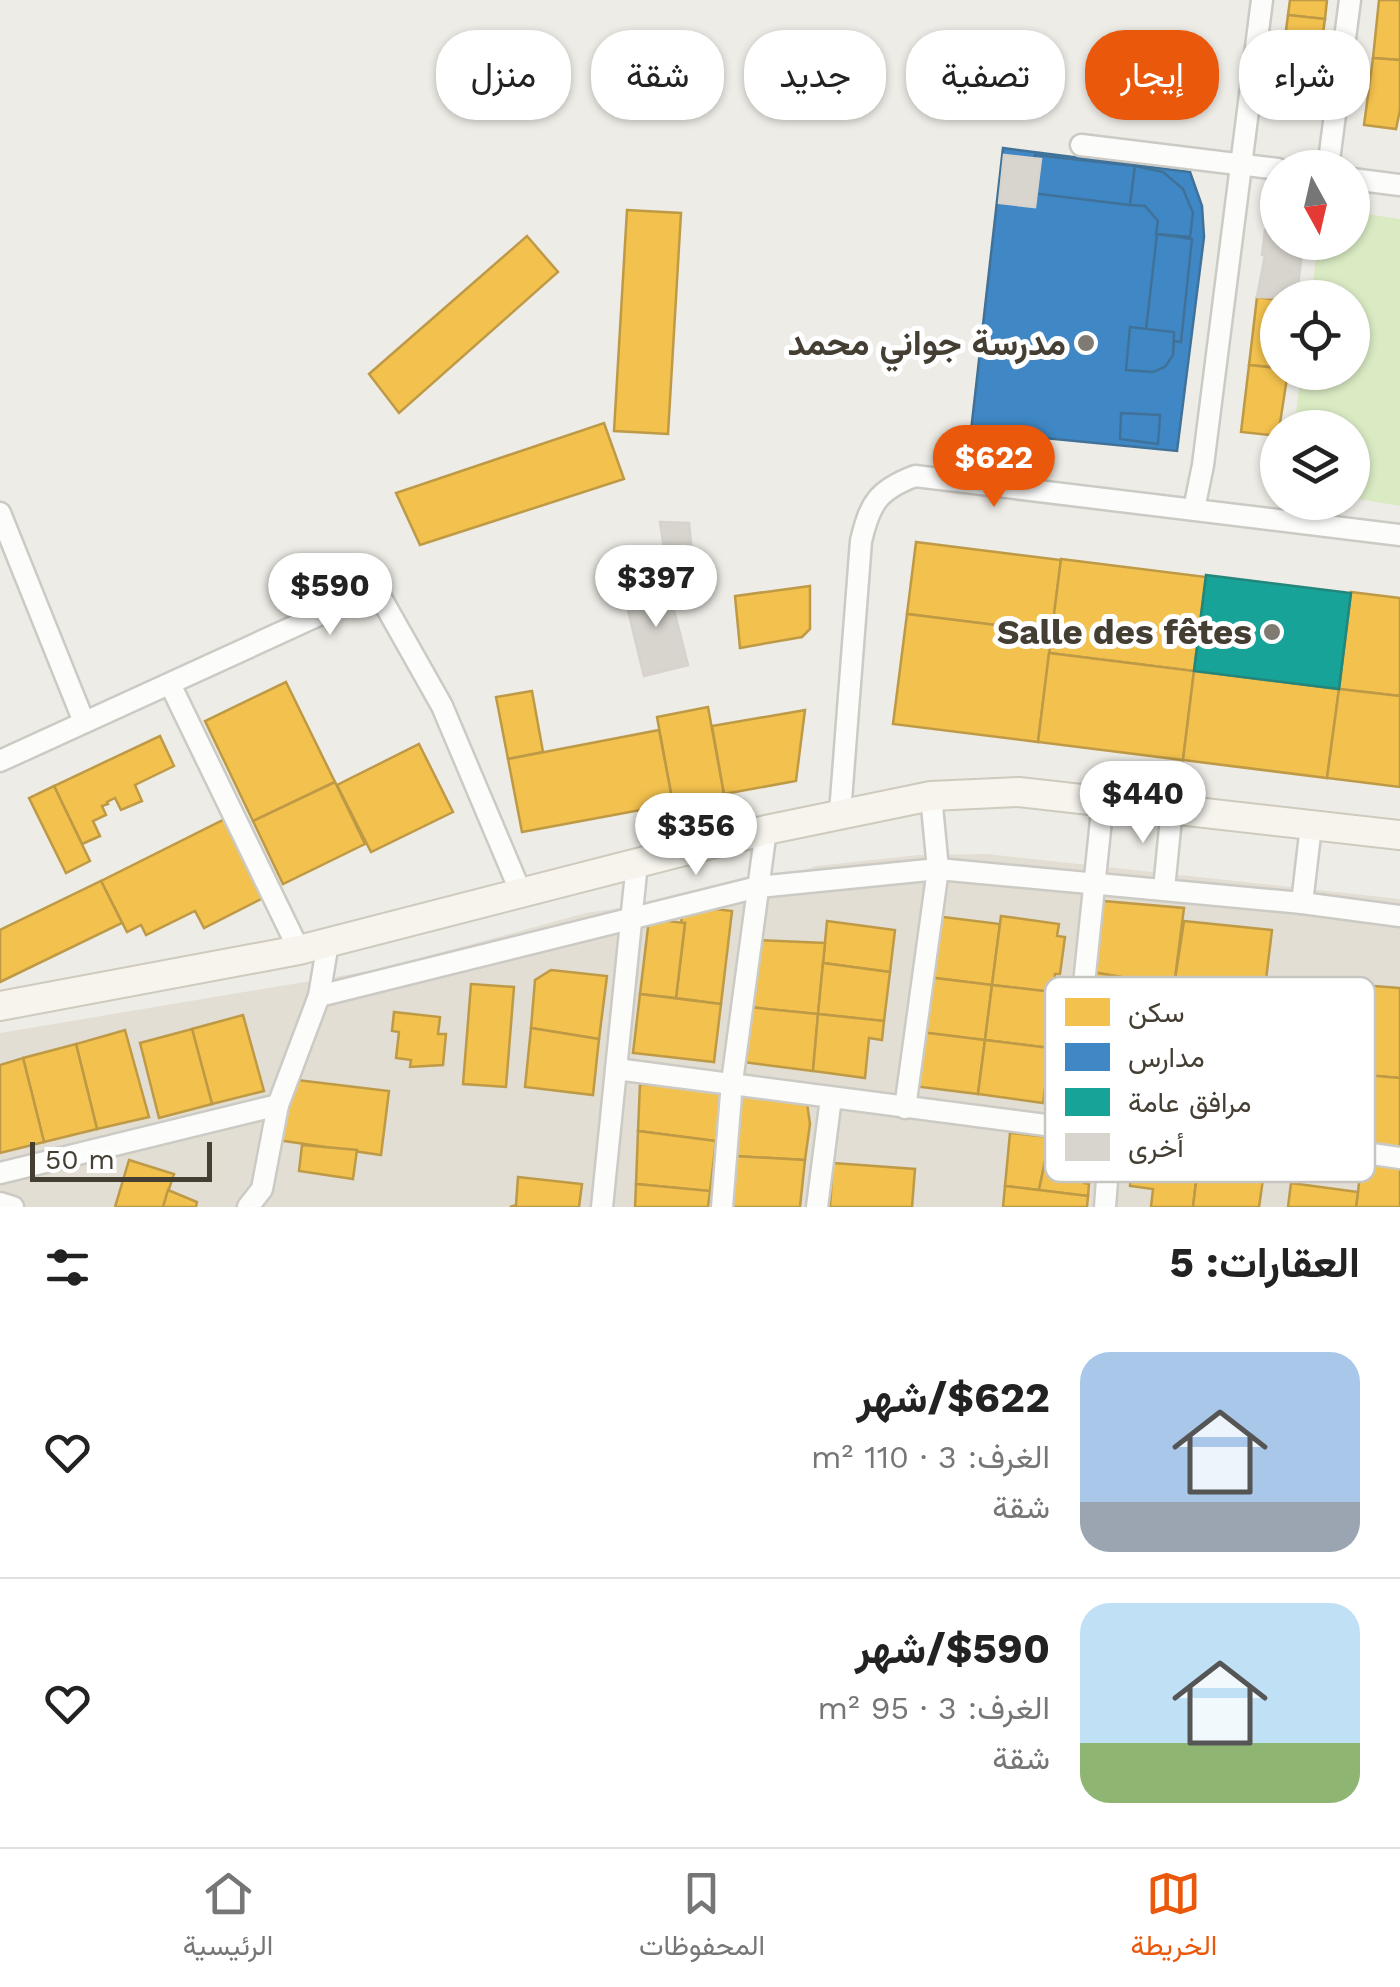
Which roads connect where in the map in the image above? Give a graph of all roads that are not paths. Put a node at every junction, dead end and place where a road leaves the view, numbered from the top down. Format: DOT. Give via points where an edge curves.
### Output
graph roads {
  1 [pos="1262,0"];
  2 [pos="1350,0"];
  3 [pos="1081,146"];
  4 [pos="1330,150"];
  5 [pos="1241,164"];
  6 [pos="1260,167"];
  7 [pos="1370,181"];
  8 [pos="1400,185"];
  9 [pos="1194,510"];
  10 [pos="0,513"];
  11 [pos="1400,534"];
  12 [pos="170,684"];
  13 [pos="84,722"];
  14 [pos="0,761"];
  15 [pos="930,796"];
  16 [pos="1103,801"];
  17 [pos="1172,808"];
  18 [pos="840,814"];
  19 [pos="1311,826"];
  20 [pos="766,830"];
  21 [pos="1400,835"];
  22 [pos="638,863"];
  23 [pos="938,870"];
  24 [pos="1093,883"];
  25 [pos="758,886"];
  26 [pos="1164,889"];
  27 [pos="521,892"];
  28 [pos="1302,903"];
  29 [pos="632,916"];
  30 [pos="1400,916"];
  31 [pos="328,943"];
  32 [pos="299,950"];
  33 [pos="1084,977"];
  34 [pos="319,996"];
  35 [pos="0,1006"];
  36 [pos="616,1068"];
  37 [pos="732,1082"];
  38 [pos="831,1098"];
  39 [pos="278,1105"];
  40 [pos="905,1108"];
  41 [pos="1045,1125"];
  42 [pos="1375,1154"];
  43 [pos="1400,1158"];
  44 [pos="0,1173"];
  45 [pos="263,1198"];
  46 [pos="0,1203"];
  47 [pos="12,1207"];
  48 [pos="248,1207"];
  49 [pos="602,1207"];
  50 [pos="722,1207"];
  51 [pos="817,1207"];
  1 -- 5 [label="street"];
  2 -- 4 [label="street"];
  3 -- 5 [label="street"];
  5 -- 6 [label="street"];
  5 -- 9 [label="street"];
  7 -- 8 [label="street"];
  9 -- 11 [label="street"];
  9 -- 18 [label="street" via="915,476 890,485 874,503 860,541"];
  10 -- 13 [label="street"];
  12 -- 13 [label="street"];
  12 -- 27 [label="street" via="376,589 442,706"];
  12 -- 32 [label="street"];
  13 -- 14 [label="street"];
  15 -- 16 [label="main road" via="1019,792"];
  15 -- 18 [label="main road"];
  15 -- 23 [label="street"];
  16 -- 17 [label="main road"];
  16 -- 24 [label="street"];
  17 -- 19 [label="main road"];
  17 -- 26 [label="street"];
  18 -- 20 [label="main road"];
  19 -- 21 [label="main road"];
  19 -- 28 [label="street"];
  20 -- 22 [label="main road"];
  20 -- 25 [label="street"];
  22 -- 27 [label="main road"];
  22 -- 29 [label="street"];
  23 -- 24 [label="street"];
  23 -- 25 [label="street"];
  23 -- 40 [label="street"];
  24 -- 26 [label="street"];
  24 -- 33 [label="street"];
  25 -- 29 [label="street"];
  25 -- 37 [label="street"];
  26 -- 28 [label="street"];
  27 -- 31 [label="main road"];
  28 -- 30 [label="street"];
  29 -- 34 [label="street"];
  29 -- 36 [label="street"];
  31 -- 32 [label="main road"];
  31 -- 34 [label="street"];
  32 -- 35 [label="main road"];
  34 -- 39 [label="street"];
  36 -- 37 [label="street"];
  36 -- 49 [label="street"];
  37 -- 38 [label="street"];
  37 -- 50 [label="street"];
  38 -- 40 [label="street"];
  38 -- 51 [label="street"];
  39 -- 44 [label="street"];
  39 -- 45 [label="street"];
  40 -- 41 [label="street"];
  42 -- 43 [label="street"];
  45 -- 48 [label="street"];
  46 -- 47 [label="street"];
}
